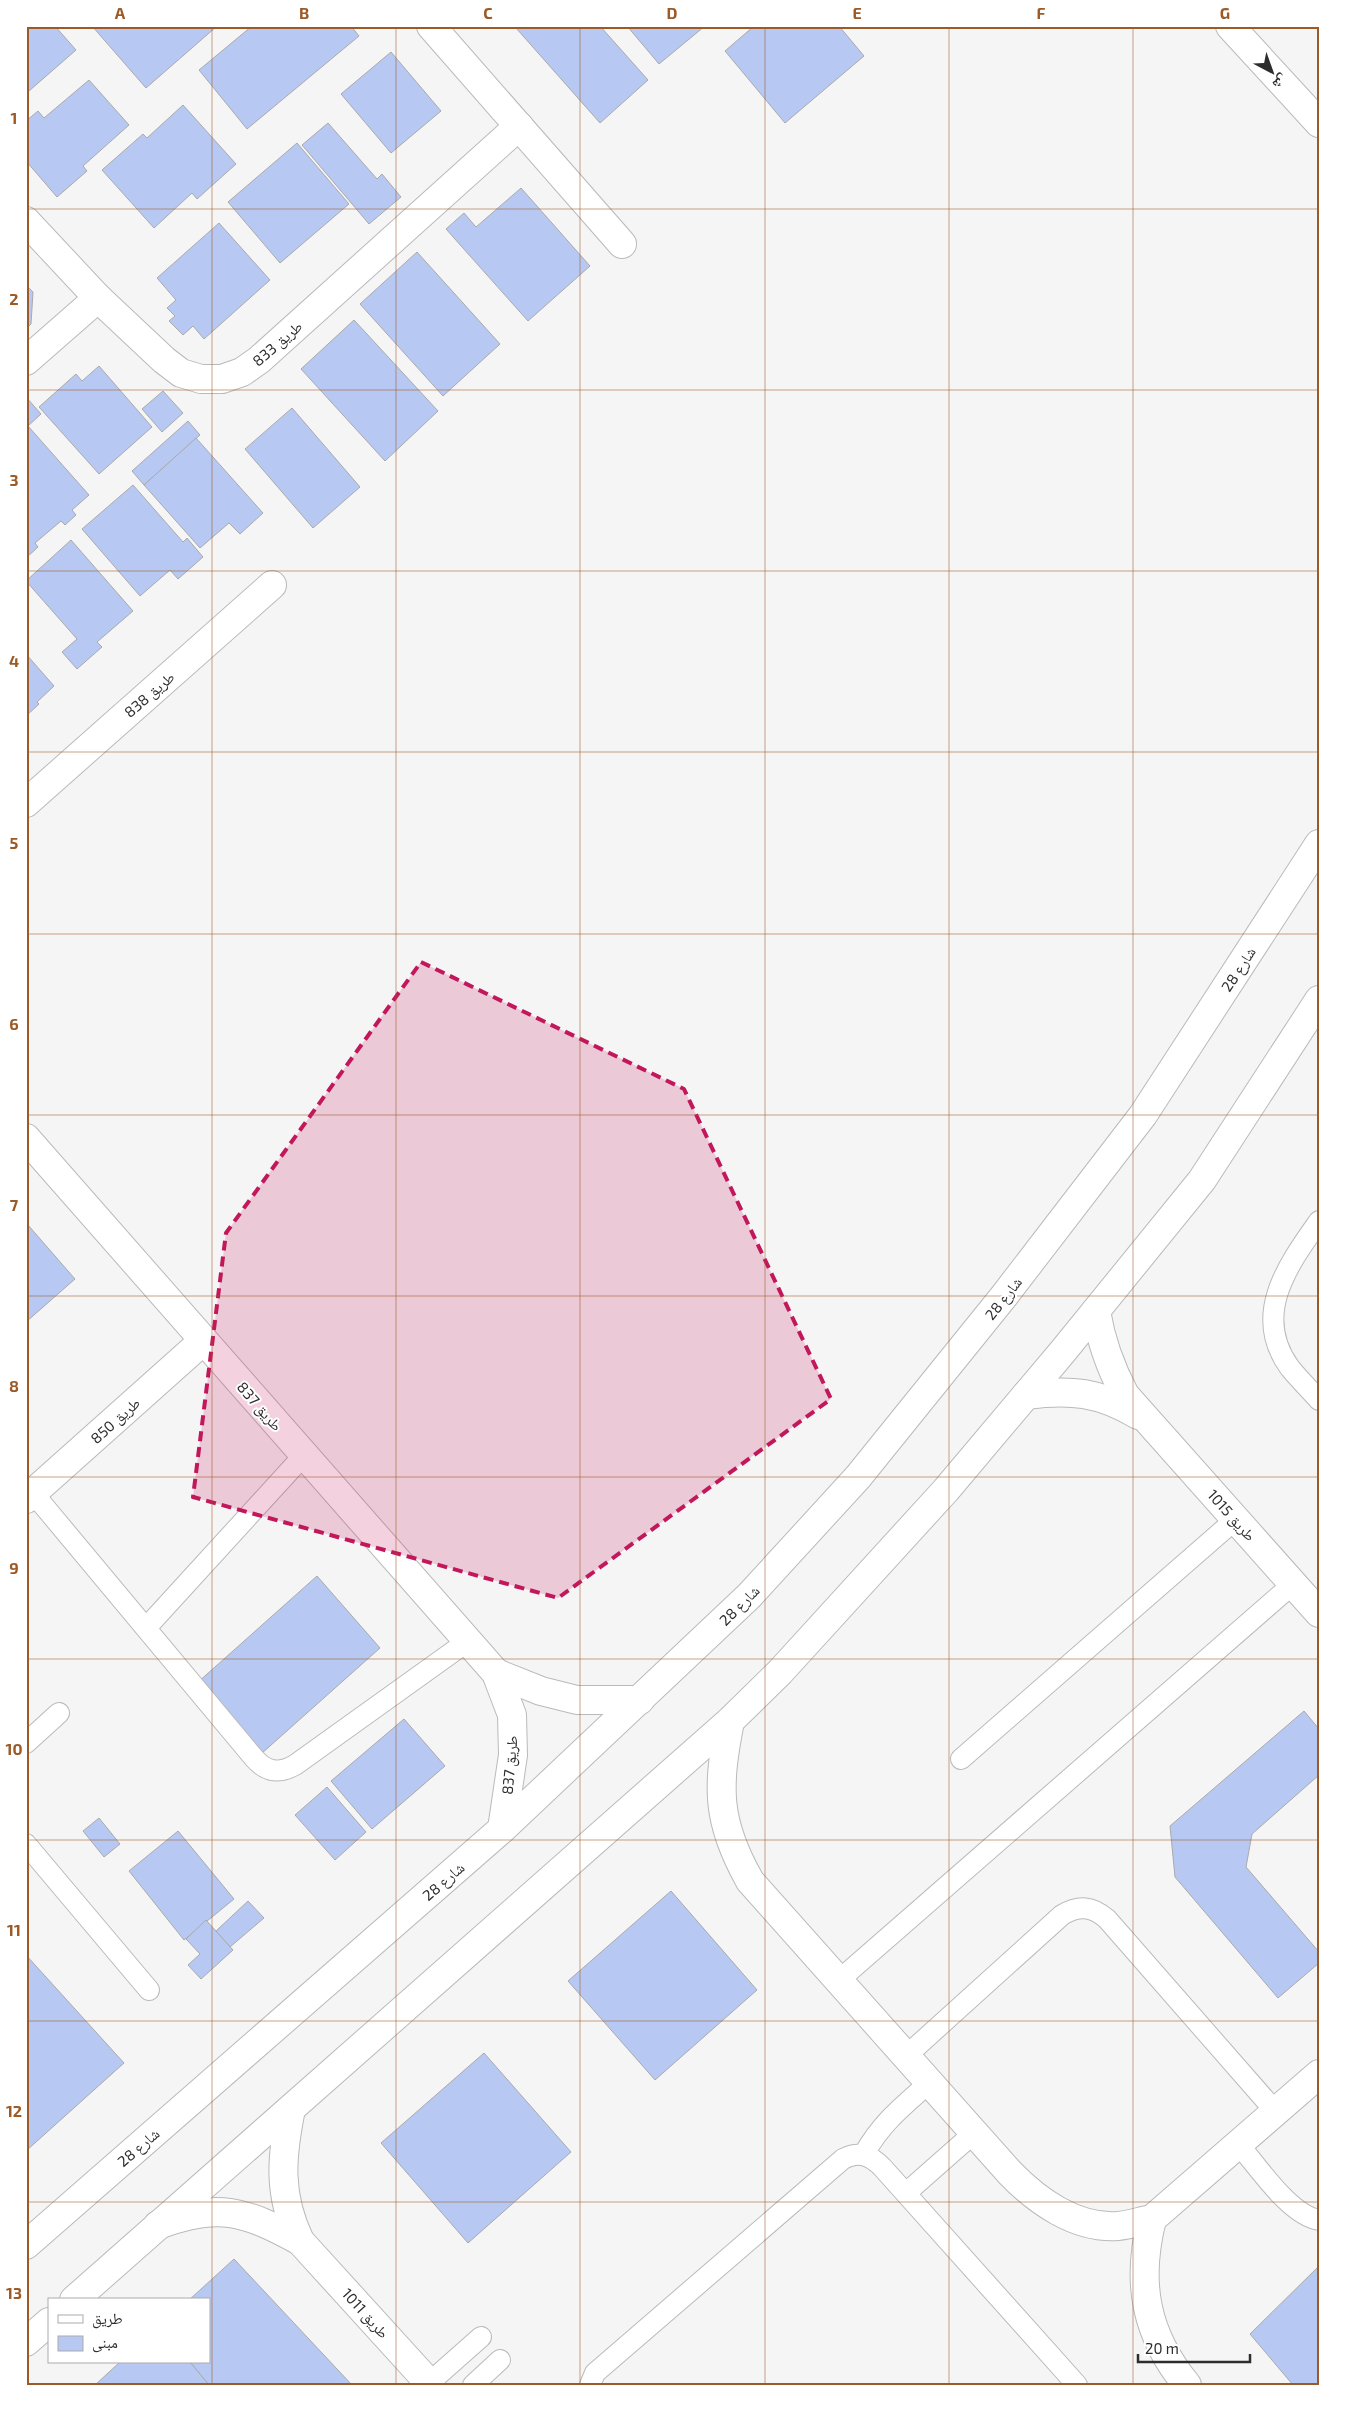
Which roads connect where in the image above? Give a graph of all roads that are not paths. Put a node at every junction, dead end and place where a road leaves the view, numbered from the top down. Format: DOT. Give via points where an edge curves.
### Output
graph roads {
  1 [pos="1230,26"];
  2 [pos="434,27"];
  3 [pos="1319,123"];
  4 [pos="519,126"];
  5 [pos="26,221"];
  6 [pos="622,244"];
  7 [pos="98,298"];
  8 [pos="26,361"];
  9 [pos="272,585"];
  10 [pos="26,803"];
  11 [pos="1319,844"];
  12 [pos="1319,1000"];
  13 [pos="26,1138"];
  14 [pos="1319,1221"];
  15 [pos="1096,1311"];
  16 [pos="203,1341"];
  17 [pos="1026,1395"];
  18 [pos="1319,1400"];
  19 [pos="1144,1418"];
  20 [pos="304,1455"];
  21 [pos="29,1496"];
  22 [pos="1236,1519"];
  23 [pos="1293,1584"];
  24 [pos="1319,1613"];
  25 [pos="146,1628"];
  26 [pos="468,1641"];
  27 [pos="496,1673"];
  28 [pos="640,1700"];
  29 [pos="59,1713"];
  30 [pos="730,1721"];
  31 [pos="26,1742"];
  32 [pos="961,1759"];
  33 [pos="502,1829"];
  34 [pos="26,1844"];
  35 [pos="838,1981"];
  36 [pos="149,1990"];
  37 [pos="906,2056"];
  38 [pos="1319,2074"];
  39 [pos="930,2082"];
  40 [pos="291,2109"];
  41 [pos="1275,2112"];
  42 [pos="974,2133"];
  43 [pos="1238,2144"];
  44 [pos="864,2154"];
  45 [pos="906,2193"];
  46 [pos="1152,2218"];
  47 [pos="1319,2220"];
  48 [pos="37,2225"];
  49 [pos="158,2225"];
  50 [pos="300,2241"];
  51 [pos="26,2245"];
  52 [pos="76,2298"];
  53 [pos="48,2323"];
  54 [pos="481,2337"];
  55 [pos="26,2342"];
  56 [pos="500,2360"];
  57 [pos="430,2384"];
  58 [pos="472,2385"];
  59 [pos="590,2385"];
  60 [pos="1076,2385"];
  61 [pos="1187,2385"];
  1 -- 3 [label="street"];
  2 -- 4 [label="street"];
  4 -- 6 [label="street"];
  4 -- 7 [label="street, طريق 833" via="242,372 222,379 201,379 181,373"];
  5 -- 7 [label="street, طريق 833"];
  7 -- 8 [label="street"];
  9 -- 10 [label="street, طريق 838"];
  11 -- 28 [label="street, شارع 28" via="1144,1115 1004,1296 858,1477 749,1596"];
  12 -- 15 [label="street" via="1202,1180"];
  13 -- 16 [label="street, طريق 837"];
  14 -- 18 [label="lane" via="1287,1267 1276,1292 1273,1317 1278,1343 1289,1367"];
  15 -- 17 [label="street"];
  15 -- 19 [label="street" via="1100,1341 1110,1369"];
  16 -- 20 [label="street, طريق 837"];
  16 -- 21 [label="street, طريق 850"];
  17 -- 19 [label="street" via="1057,1391 1088,1393 1117,1402"];
  17 -- 30 [label="street" via="933,1504 780,1672"];
  19 -- 22 [label="street, طريق 1015"];
  20 -- 25 [label="lane"];
  20 -- 26 [label="street, طريق 837"];
  21 -- 25 [label="lane"];
  22 -- 23 [label="street, طريق 1015"];
  22 -- 32 [label="lane"];
  23 -- 24 [label="street, طريق 1015"];
  23 -- 35 [label="lane"];
  25 -- 26 [label="lane" via="260,1765 278,1772 295,1765"];
  26 -- 27 [label="street, طريق 837"];
  27 -- 28 [label="street, طريق 837" via="541,1691 578,1700"];
  27 -- 33 [label="street, طريق 837" via="512,1715 513,1755"];
  28 -- 33 [label="street, شارع 28"];
  29 -- 31 [label="lane"];
  30 -- 35 [label="street" via="720,1794 724,1825 734,1854 750,1882"];
  30 -- 40 [label="street"];
  33 -- 48 [label="street, شارع 28"];
  34 -- 36 [label="lane"];
  35 -- 37 [label="street"];
  37 -- 39 [label="street"];
  37 -- 41 [label="lane" via="1062,1915 1073,1909 1085,1908 1097,1911 1107,1920"];
  38 -- 41 [label="street"];
  39 -- 42 [label="street"];
  39 -- 44 [label="lane" via="877,2131"];
  40 -- 49 [label="street"];
  40 -- 50 [label="street, طريق 1011" via="282,2171 289,2217"];
  41 -- 43 [label="street"];
  42 -- 45 [label="lane"];
  42 -- 46 [label="street" via="1027,2191 1069,2216 1117,2226"];
  43 -- 46 [label="street"];
  43 -- 47 [label="lane" via="1290,2205 1302,2215"];
  44 -- 45 [label="lane" via="874,2159"];
  44 -- 59 [label="lane" via="853,2154 843,2159 595,2373"];
  45 -- 60 [label="lane"];
  46 -- 61 [label="street" via="1145,2244 1145,2296 1161,2346"];
  48 -- 51 [label="street, شارع 28"];
  49 -- 50 [label="street, طريق 1011" via="186,2214 216,2211 246,2215"];
  49 -- 52 [label="street"];
  50 -- 57 [label="street, طريق 1011"];
  53 -- 55 [label="street"];
  54 -- 57 [label="lane"];
  56 -- 58 [label="lane"];
}
